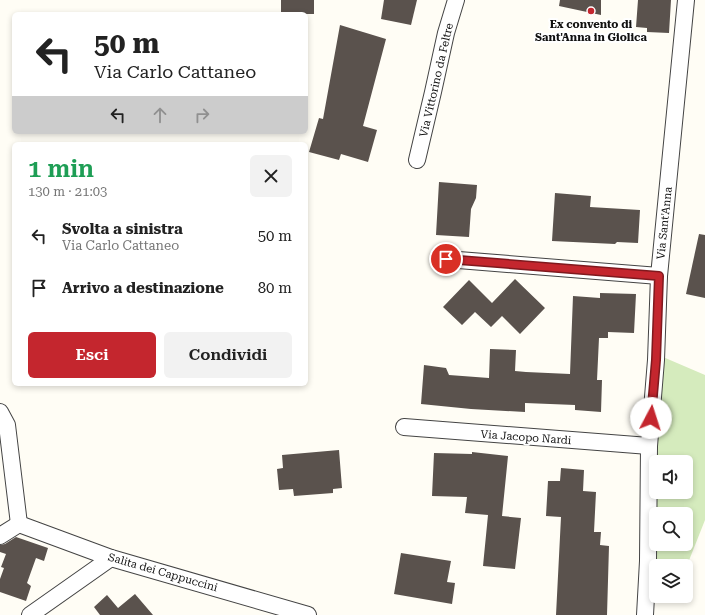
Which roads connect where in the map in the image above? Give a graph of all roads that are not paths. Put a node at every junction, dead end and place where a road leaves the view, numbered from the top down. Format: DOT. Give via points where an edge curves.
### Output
graph roads {
  1 [pos="456,0"];
  2 [pos="686,0"];
  3 [pos="417,160"];
  4 [pos="446,259"];
  5 [pos="659,276"];
  6 [pos="0,412"];
  7 [pos="404,427"];
  8 [pos="648,446"];
  9 [pos="19,524"];
  10 [pos="0,536"];
  11 [pos="111,558"];
  12 [pos="30,615"];
  13 [pos="308,615"];
  14 [pos="645,615"];
  1 -- 3 [label="street, Via Vittorino da Feltre"];
  2 -- 5 [label="street, Via Sant'Anna"];
  4 -- 5 [label="street"];
  5 -- 8 [label="street, Via Sant'Anna" via="656,360"];
  6 -- 9 [label="street" via="7,425"];
  7 -- 8 [label="street, Via Jacopo Nardi"];
  8 -- 14 [label="street, Via Sant'Anna" via="648,561"];
  9 -- 10 [label="street"];
  9 -- 11 [label="street, Salita dei Cappuccini"];
  11 -- 12 [label="street"];
  11 -- 13 [label="street, Salita dei Cappuccini"];
}
